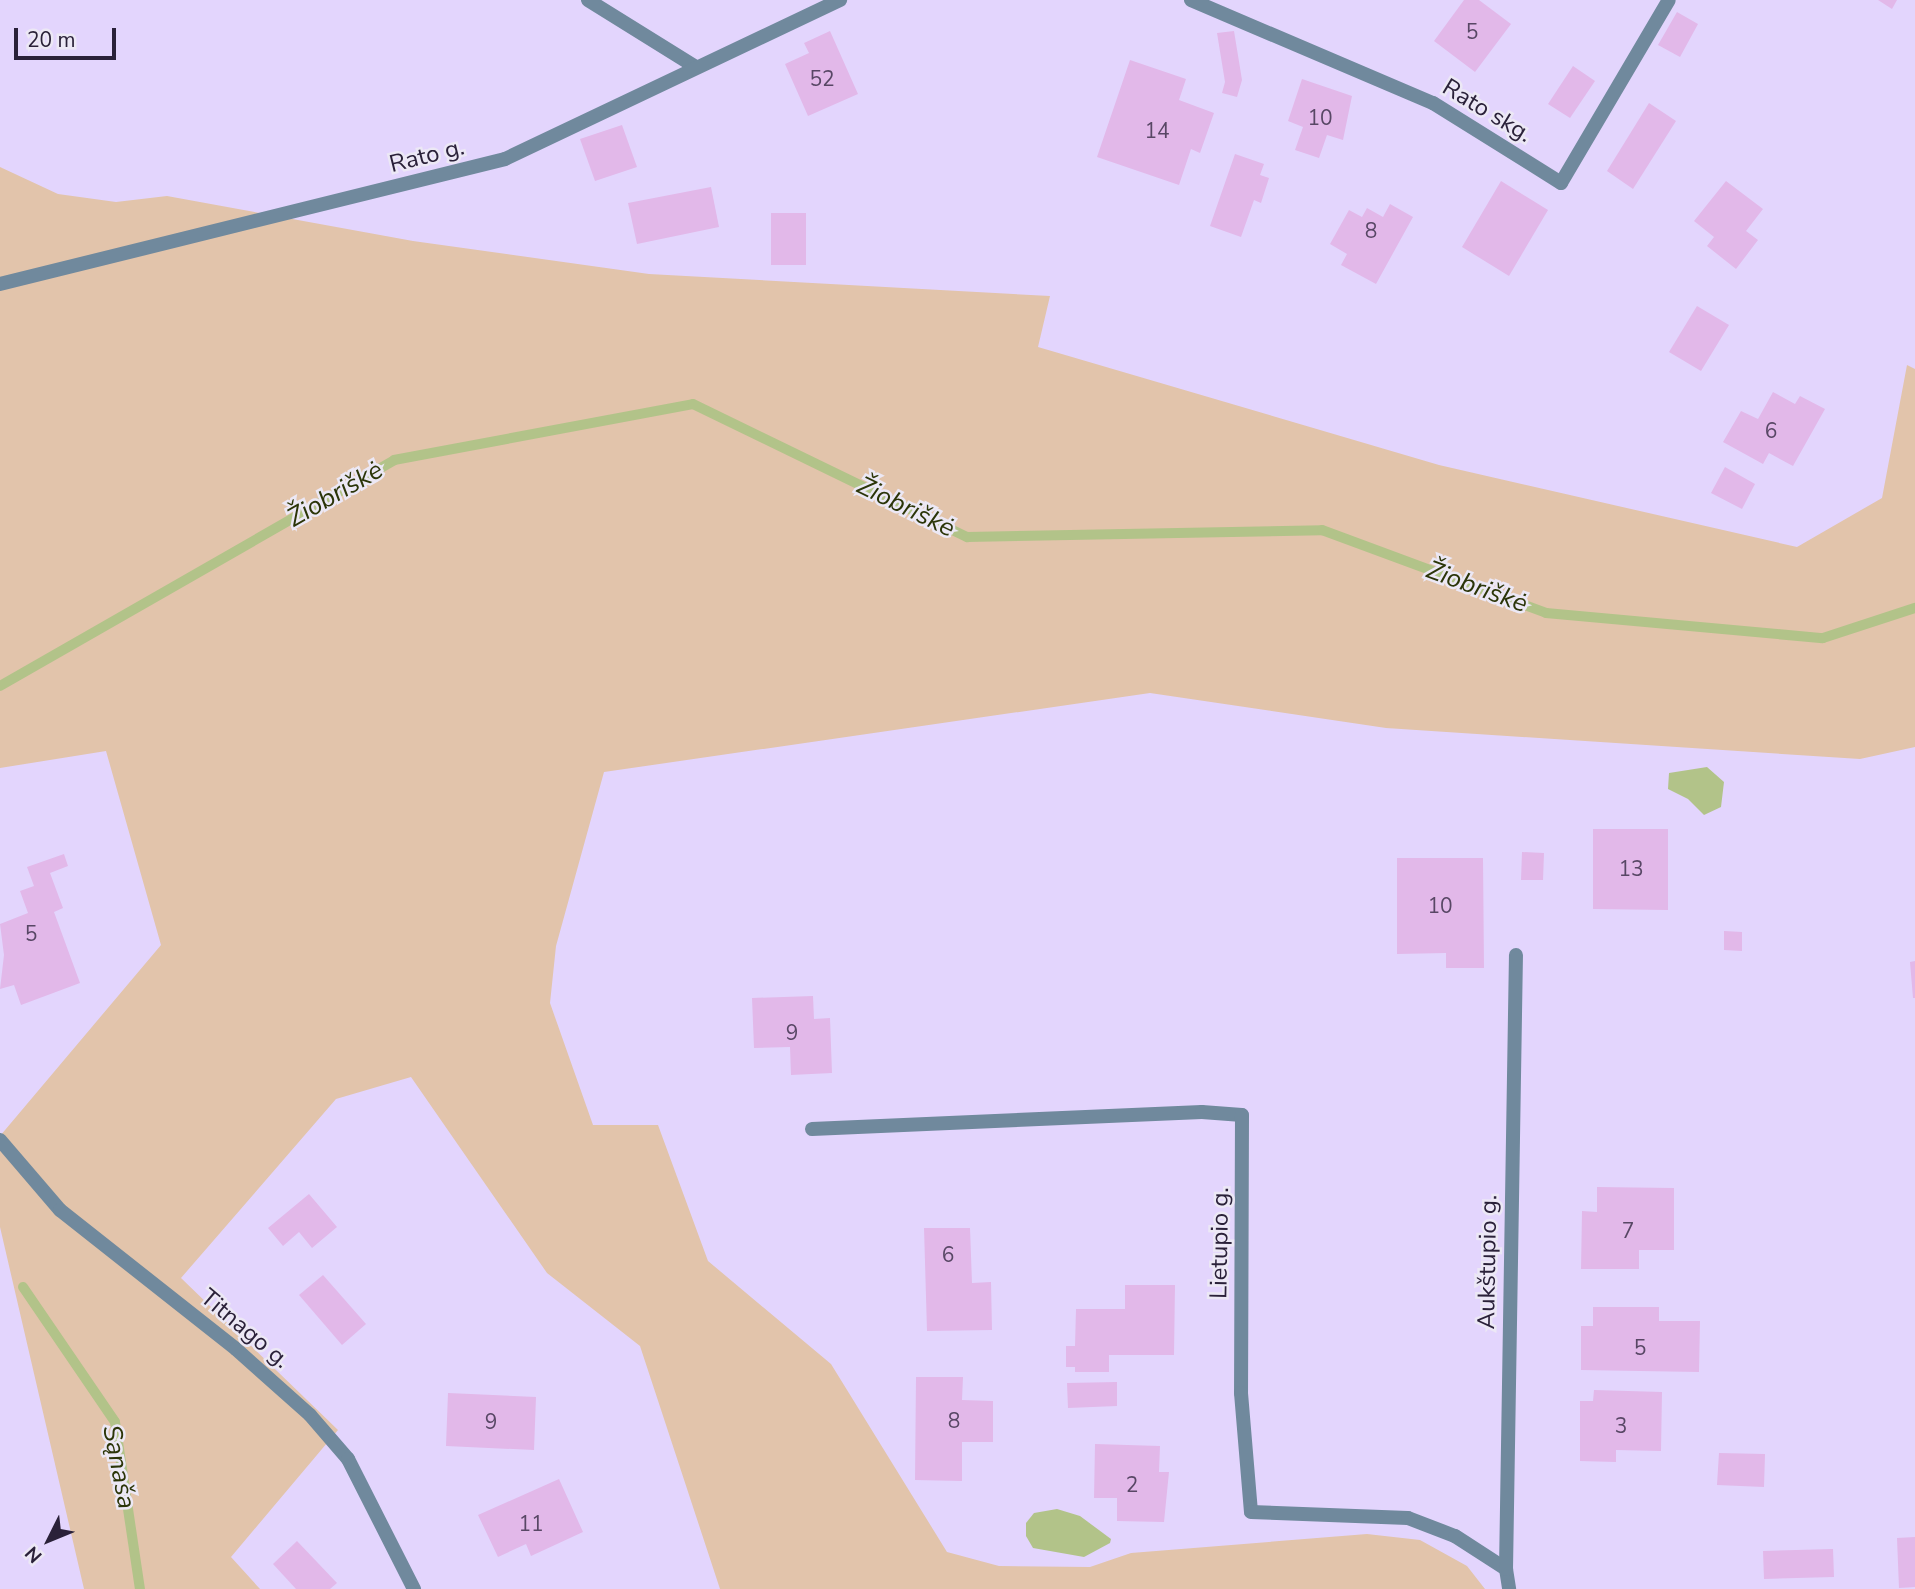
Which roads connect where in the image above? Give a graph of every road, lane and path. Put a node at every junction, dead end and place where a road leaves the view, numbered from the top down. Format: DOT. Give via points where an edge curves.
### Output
graph roads {
  1 [pos="588,0"];
  2 [pos="840,0"];
  3 [pos="1191,0"];
  4 [pos="1669,0"];
  5 [pos="694,66"];
  6 [pos="0,284"];
  7 [pos="1516,955"];
  8 [pos="812,1129"];
  9 [pos="0,1140"];
  10 [pos="1506,1569"];
  11 [pos="414,1589"];
  12 [pos="1509,1589"];
  1 -- 5 [label="street"];
  2 -- 5 [label="street, Rato g."];
  3 -- 4 [label="street, Rato skg." via="1433,103 1561,183"];
  5 -- 6 [label="street, Rato g." via="505,159"];
  7 -- 10 [label="street, Aukštupio g."];
  8 -- 10 [label="street, Lietupio g." via="1202,1112 1242,1115 1241,1394 1251,1512 1408,1518 1455,1536"];
  9 -- 11 [label="street, Titnago g." via="61,1210 226,1340 310,1415 348,1459"];
  10 -- 12 [label="street"];
}
